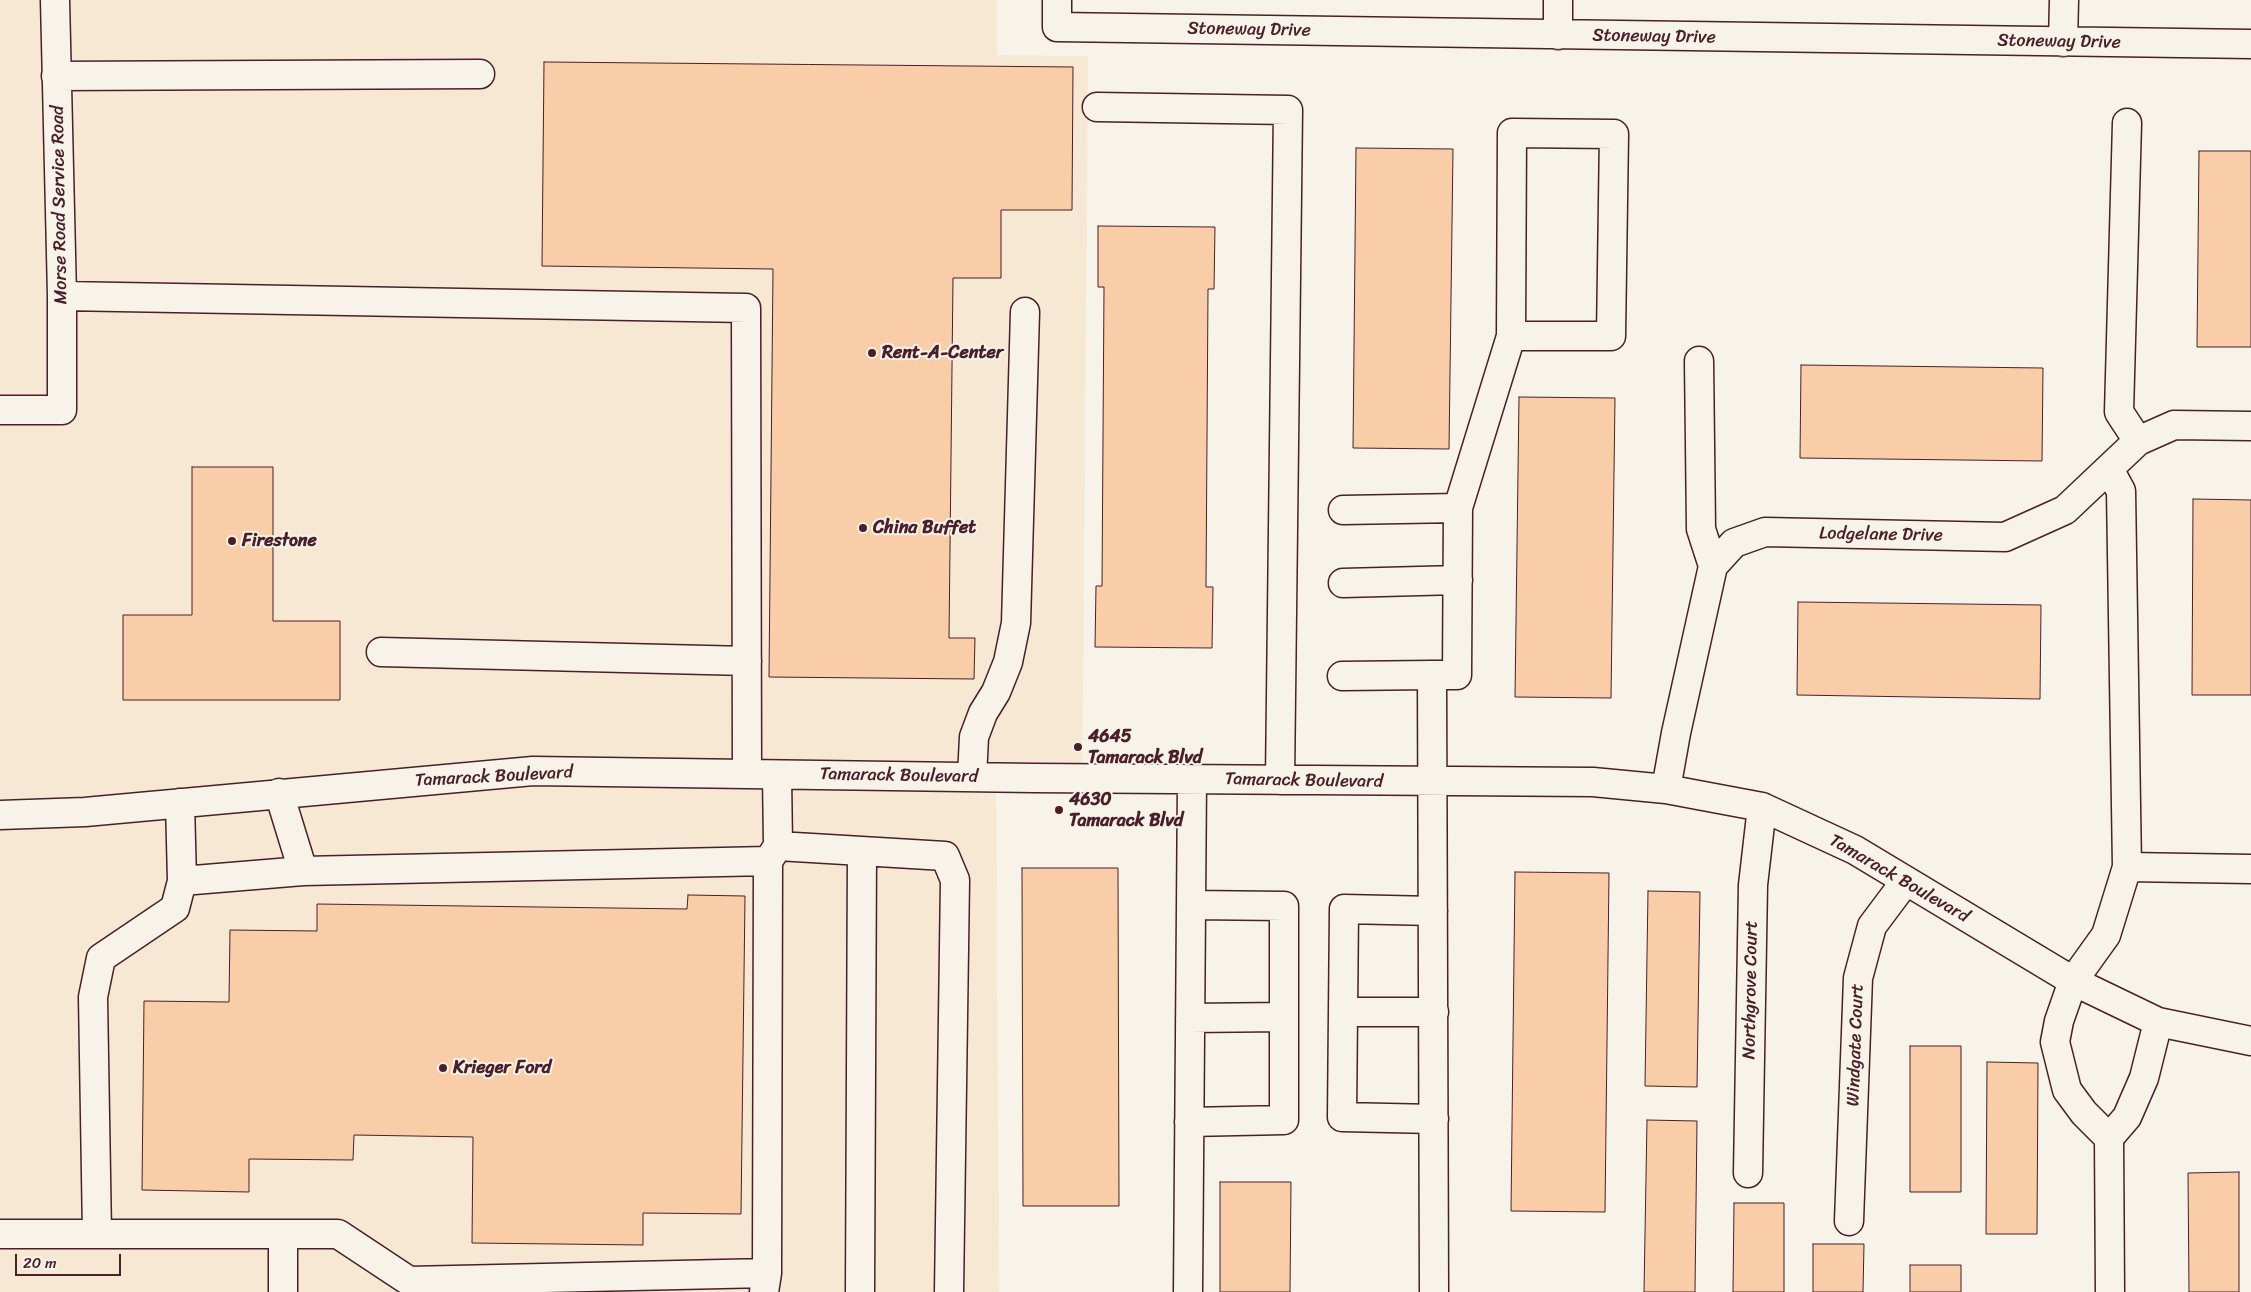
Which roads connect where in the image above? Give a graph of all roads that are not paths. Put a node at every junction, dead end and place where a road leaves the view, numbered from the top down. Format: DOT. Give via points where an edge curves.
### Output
graph roads {
  1 [pos="55,0"];
  2 [pos="1057,0"];
  3 [pos="1558,0"];
  4 [pos="2064,0"];
  5 [pos="1558,35"];
  6 [pos="2063,42"];
  7 [pos="2251,44"];
  8 [pos="480,74"];
  9 [pos="56,76"];
  10 [pos="1097,107"];
  11 [pos="2127,123"];
  12 [pos="62,296"];
  13 [pos="1025,312"];
  14 [pos="1512,336"];
  15 [pos="1700,361"];
  16 [pos="0,410"];
  17 [pos="2251,426"];
  18 [pos="2138,440"];
  19 [pos="2108,469"];
  20 [pos="1458,508"];
  21 [pos="1344,510"];
  22 [pos="1713,566"];
  23 [pos="1458,580"];
  24 [pos="1342,582"];
  25 [pos="381,652"];
  26 [pos="746,661"];
  27 [pos="1432,675"];
  28 [pos="1342,676"];
  29 [pos="747,774"];
  30 [pos="777,775"];
  31 [pos="972,777"];
  32 [pos="1192,780"];
  33 [pos="1280,780"];
  34 [pos="1433,782"];
  35 [pos="1666,789"];
  36 [pos="279,793"];
  37 [pos="180,803"];
  38 [pos="1762,807"];
  39 [pos="0,815"];
  40 [pos="862,851"];
  41 [pos="773,853"];
  42 [pos="2127,867"];
  43 [pos="2251,869"];
  44 [pos="303,871"];
  45 [pos="182,881"];
  46 [pos="1904,882"];
  47 [pos="1191,905"];
  48 [pos="1433,911"];
  49 [pos="2073,981"];
  50 [pos="1343,1012"];
  51 [pos="1434,1012"];
  52 [pos="1284,1017"];
  53 [pos="1190,1018"];
  54 [pos="2158,1022"];
  55 [pos="2251,1041"];
  56 [pos="1434,1119"];
  57 [pos="1189,1122"];
  58 [pos="2109,1138"];
  59 [pos="1748,1172"];
  60 [pos="1849,1221"];
  61 [pos="0,1234"];
  62 [pos="97,1234"];
  63 [pos="283,1234"];
  64 [pos="765,1283"];
  65 [pos="283,1292"];
  66 [pos="860,1292"];
  67 [pos="950,1292"];
  68 [pos="1188,1292"];
  69 [pos="1434,1292"];
  70 [pos="2110,1292"];
  1 -- 9 [label="street, Morse Road Service Road"];
  2 -- 5 [label="street, Stoneway Drive" via="1057,27"];
  3 -- 5 [label="street"];
  4 -- 6 [label="street"];
  5 -- 6 [label="street, Stoneway Drive"];
  6 -- 7 [label="street, Stoneway Drive"];
  8 -- 9 [label="street"];
  9 -- 12 [label="street, Morse Road Service Road"];
  10 -- 33 [label="street" via="1288,110"];
  11 -- 18 [label="street" via="2119,412"];
  12 -- 16 [label="street, Morse Road Service Road" via="62,410"];
  12 -- 26 [label="street" via="746,308"];
  13 -- 31 [label="street" via="1016,623 1008,662 974,738"];
  14 -- 14 [label="street" via="1512,132 1614,134 1611,336"];
  14 -- 20 [label="street"];
  15 -- 22 [label="street" via="1701,529"];
  17 -- 18 [label="street, Lodgelane Drive" via="2174,425"];
  18 -- 19 [label="street, Lodgelane Drive"];
  19 -- 22 [label="street, Lodgelane Drive" via="2065,510 2005,537 1764,532 1734,543"];
  19 -- 42 [label="street" via="2121,491"];
  20 -- 21 [label="street"];
  20 -- 23 [label="street"];
  22 -- 35 [label="street, Lodgelane Drive"];
  23 -- 24 [label="street"];
  23 -- 27 [label="street" via="1457,675"];
  25 -- 26 [label="street"];
  26 -- 29 [label="street"];
  27 -- 28 [label="street"];
  27 -- 34 [label="street"];
  29 -- 30 [label="street, Tamarack Boulevard"];
  29 -- 36 [label="street, Tamarack Boulevard" via="533,771"];
  30 -- 31 [label="street, Tamarack Boulevard"];
  30 -- 41 [label="street"];
  31 -- 32 [label="street, Tamarack Boulevard"];
  32 -- 33 [label="street, Tamarack Boulevard"];
  32 -- 47 [label="street"];
  33 -- 34 [label="street, Tamarack Boulevard"];
  34 -- 35 [label="street, Tamarack Boulevard" via="1593,782"];
  34 -- 48 [label="street"];
  35 -- 38 [label="street, Tamarack Boulevard"];
  36 -- 37 [label="street, Tamarack Boulevard"];
  36 -- 44 [label="street"];
  37 -- 39 [label="street, Tamarack Boulevard" via="85,812"];
  37 -- 45 [label="street"];
  38 -- 46 [label="street, Tamarack Boulevard" via="1855,850"];
  38 -- 59 [label="street, Northgrove Court" via="1754,884"];
  40 -- 41 [label="street"];
  40 -- 66 [label="street"];
  40 -- 67 [label="street" via="945,856 955,880"];
  41 -- 44 [label="street"];
  41 -- 64 [label="street"];
  42 -- 43 [label="street"];
  42 -- 49 [label="street" via="2106,935"];
  44 -- 45 [label="street"];
  45 -- 62 [label="street" via="175,908 101,958 93,996"];
  46 -- 49 [label="street, Tamarack Boulevard"];
  46 -- 60 [label="street, Windgate Court" via="1872,926 1858,978"];
  47 -- 52 [label="street" via="1284,906"];
  47 -- 53 [label="street"];
  48 -- 50 [label="street" via="1344,909"];
  48 -- 51 [label="street"];
  49 -- 54 [label="street, Tamarack Boulevard"];
  49 -- 58 [label="street" via="2055,1042 2059,1063 2067,1090"];
  50 -- 51 [label="street"];
  50 -- 56 [label="street" via="1342,1117"];
  51 -- 56 [label="street"];
  52 -- 53 [label="street"];
  52 -- 57 [label="street" via="1284,1120"];
  53 -- 57 [label="street"];
  54 -- 55 [label="street, Tamarack Boulevard"];
  54 -- 58 [label="street" via="2144,1078 2126,1117"];
  56 -- 69 [label="street"];
  57 -- 68 [label="street"];
  58 -- 70 [label="street"];
  61 -- 62 [label="street"];
  62 -- 63 [label="street"];
  63 -- 64 [label="street" via="338,1234 409,1281"];
  63 -- 65 [label="street"];
}
